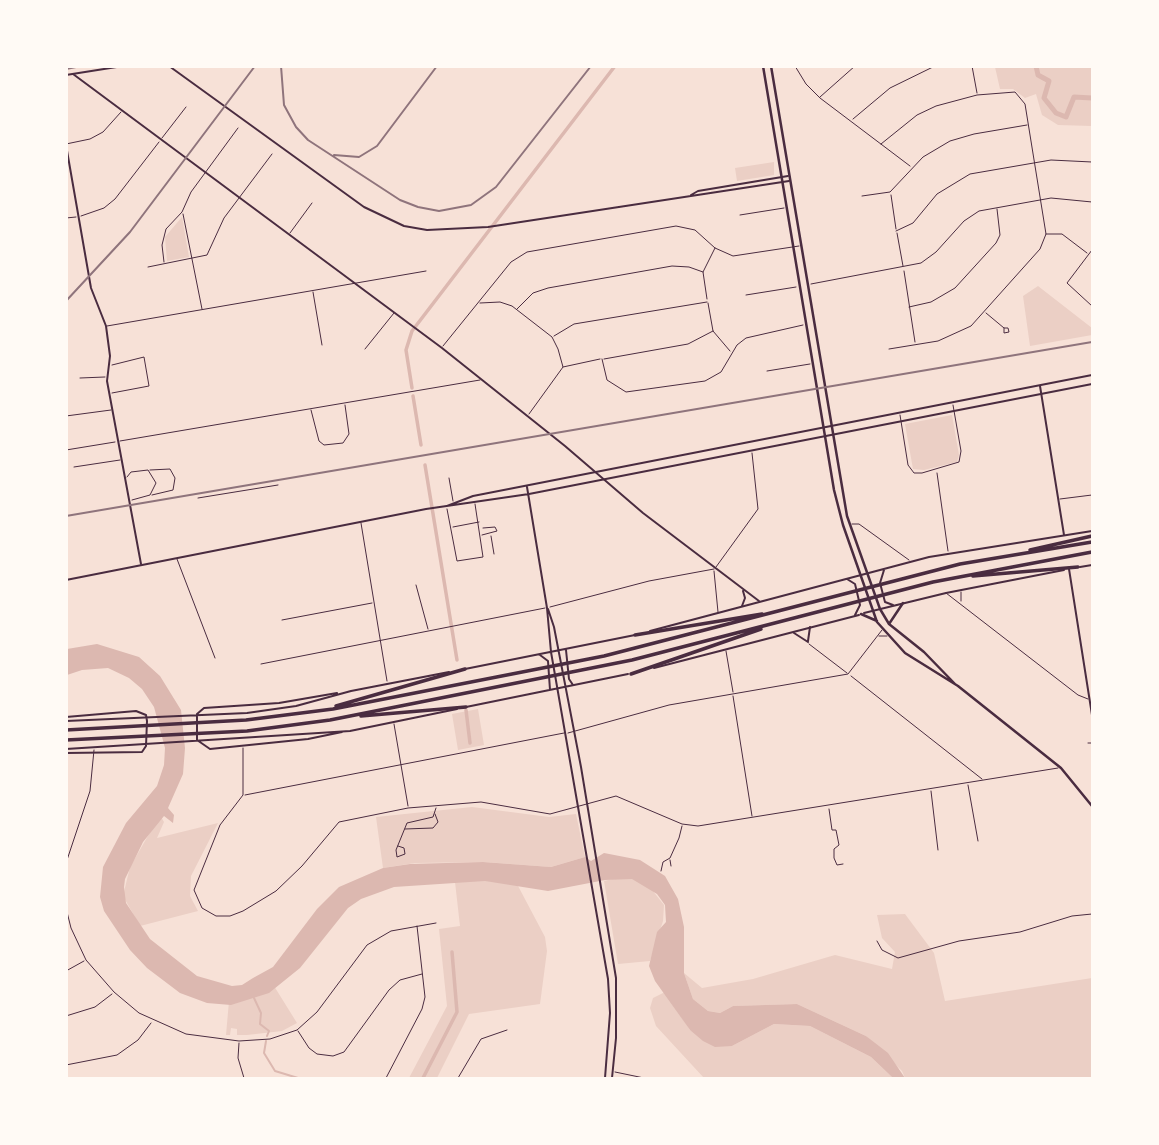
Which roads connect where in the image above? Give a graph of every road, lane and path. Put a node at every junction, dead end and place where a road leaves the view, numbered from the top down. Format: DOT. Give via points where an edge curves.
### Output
graph roads {
  1 [pos="123,66"];
  2 [pos="169,66"];
  3 [pos="763,66"];
  4 [pos="771,66"];
  5 [pos="795,66"];
  6 [pos="855,66"];
  7 [pos="935,66"];
  8 [pos="972,66"];
  9 [pos="74,74"];
  10 [pos="66,75"];
  11 [pos="977,95"];
  12 [pos="820,97"];
  13 [pos="186,107"];
  14 [pos="123,111"];
  15 [pos="779,113"];
  16 [pos="771,114"];
  17 [pos="850,121"];
  18 [pos="1029,125"];
  19 [pos="238,128"];
  20 [pos="162,138"];
  21 [pos="881,144"];
  22 [pos="66,145"];
  23 [pos="272,154"];
  24 [pos="1035,162"];
  25 [pos="1093,162"];
  26 [pos="911,167"];
  27 [pos="207,171"];
  28 [pos="789,176"];
  29 [pos="780,177"];
  30 [pos="790,181"];
  31 [pos="782,183"];
  32 [pos="728,186"];
  33 [pos="890,192"];
  34 [pos="729,193"];
  35 [pos="690,195"];
  36 [pos="862,196"];
  37 [pos="240,197"];
  38 [pos="1041,199"];
  39 [pos="1093,202"];
  40 [pos="312,203"];
  41 [pos="996,207"];
  42 [pos="786,208"];
  43 [pos="182,212"];
  44 [pos="740,215"];
  45 [pos="79,216"];
  46 [pos="66,218"];
  47 [pos="896,230"];
  48 [pos="290,233"];
  49 [pos="1046,234"];
  50 [pos="801,246"];
  51 [pos="715,247"];
  52 [pos="793,247"];
  53 [pos="1093,250"];
  54 [pos="1089,254"];
  55 [pos="191,259"];
  56 [pos="164,264"];
  57 [pos="148,267"];
  58 [pos="903,268"];
  59 [pos="426,271"];
  60 [pos="703,272"];
  61 [pos="356,283"];
  62 [pos="808,285"];
  63 [pos="800,286"];
  64 [pos="313,291"];
  65 [pos="746,295"];
  66 [pos="707,302"];
  67 [pos="479,303"];
  68 [pos="1093,306"];
  69 [pos="909,307"];
  70 [pos="201,309"];
  71 [pos="517,309"];
  72 [pos="394,312"];
  73 [pos="985,312"];
  74 [pos="815,323"];
  75 [pos="806,324"];
  76 [pos="106,326"];
  77 [pos="1004,328"];
  78 [pos="713,331"];
  79 [pos="552,337"];
  80 [pos="322,345"];
  81 [pos="916,345"];
  82 [pos="442,348"];
  83 [pos="365,349"];
  84 [pos="889,349"];
  85 [pos="732,352"];
  86 [pos="602,359"];
  87 [pos="821,361"];
  88 [pos="812,363"];
  89 [pos="109,366"];
  90 [pos="563,367"];
  91 [pos="767,371"];
  92 [pos="1093,375"];
  93 [pos="107,377"];
  94 [pos="80,378"];
  95 [pos="1079,378"];
  96 [pos="480,380"];
  97 [pos="1093,384"];
  98 [pos="1040,386"];
  99 [pos="1081,386"];
  100 [pos="996,393"];
  101 [pos="110,394"];
  102 [pos="1042,394"];
  103 [pos="953,401"];
  104 [pos="344,403"];
  105 [pos="998,403"];
  106 [pos="311,408"];
  107 [pos="113,410"];
  108 [pos="900,412"];
  109 [pos="954,412"];
  110 [pos="66,416"];
  111 [pos="527,416"];
  112 [pos="901,422"];
  113 [pos="832,426"];
  114 [pos="825,428"];
  115 [pos="834,435"];
  116 [pos="826,436"];
  117 [pos="118,441"];
  118 [pos="750,442"];
  119 [pos="66,450"];
  120 [pos="751,451"];
  121 [pos="122,459"];
  122 [pos="74,467"];
  123 [pos="148,470"];
  124 [pos="936,470"];
  125 [pos="596,472"];
  126 [pos="125,477"];
  127 [pos="449,478"];
  128 [pos="603,479"];
  129 [pos="278,485"];
  130 [pos="527,486"];
  131 [pos="529,494"];
  132 [pos="150,495"];
  133 [pos="1093,495"];
  134 [pos="198,498"];
  135 [pos="1058,499"];
  136 [pos="130,501"];
  137 [pos="453,501"];
  138 [pos="475,504"];
  139 [pos="447,506"];
  140 [pos="361,522"];
  141 [pos="479,522"];
  142 [pos="850,524"];
  143 [pos="843,525"];
  144 [pos="450,527"];
  145 [pos="481,529"];
  146 [pos="1093,533"];
  147 [pos="490,534"];
  148 [pos="482,535"];
  149 [pos="1064,536"];
  150 [pos="1093,542"];
  151 [pos="1093,552"];
  152 [pos="948,553"];
  153 [pos="494,554"];
  154 [pos="901,555"];
  155 [pos="1012,555"];
  156 [pos="176,558"];
  157 [pos="912,562"];
  158 [pos="142,565"];
  159 [pos="901,565"];
  160 [pos="1093,565"];
  161 [pos="1078,567"];
  162 [pos="714,569"];
  163 [pos="884,569"];
  164 [pos="1069,569"];
  165 [pos="868,573"];
  166 [pos="861,575"];
  167 [pos="846,579"];
  168 [pos="66,580"];
  169 [pos="940,580"];
  170 [pos="416,585"];
  171 [pos="743,590"];
  172 [pos="962,590"];
  173 [pos="946,593"];
  174 [pos="759,601"];
  175 [pos="374,603"];
  176 [pos="903,603"];
  177 [pos="961,603"];
  178 [pos="741,606"];
  179 [pos="896,606"];
  180 [pos="547,608"];
  181 [pos="880,609"];
  182 [pos="785,610"];
  183 [pos="873,611"];
  184 [pos="719,612"];
  185 [pos="860,614"];
  186 [pos="804,616"];
  187 [pos="854,616"];
  188 [pos="282,620"];
  189 [pos="877,622"];
  190 [pos="889,624"];
  191 [pos="810,627"];
  192 [pos="892,629"];
  193 [pos="882,630"];
  194 [pos="428,632"];
  195 [pos="793,632"];
  196 [pos="635,635"];
  197 [pos="887,636"];
  198 [pos="877,637"];
  199 [pos="380,641"];
  200 [pos="808,642"];
  201 [pos="913,644"];
  202 [pos="566,649"];
  203 [pos="726,650"];
  204 [pos="559,651"];
  205 [pos="551,652"];
  206 [pos="905,653"];
  207 [pos="539,655"];
  208 [pos="215,658"];
  209 [pos="261,664"];
  210 [pos="937,666"];
  211 [pos="465,669"];
  212 [pos="932,672"];
  213 [pos="631,674"];
  214 [pos="848,674"];
  215 [pos="387,683"];
  216 [pos="576,686"];
  217 [pos="958,687"];
  218 [pos="565,688"];
  219 [pos="557,689"];
  220 [pos="351,691"];
  221 [pos="550,691"];
  222 [pos="733,694"];
  223 [pos="1090,699"];
  224 [pos="466,708"];
  225 [pos="320,711"];
  226 [pos="1093,715"];
  227 [pos="66,717"];
  228 [pos="345,717"];
  229 [pos="66,721"];
  230 [pos="394,722"];
  231 [pos="66,730"];
  232 [pos="350,731"];
  233 [pos="574,731"];
  234 [pos="567,733"];
  235 [pos="66,740"];
  236 [pos="1088,743"];
  237 [pos="1093,743"];
  238 [pos="243,746"];
  239 [pos="94,747"];
  240 [pos="66,751"];
  241 [pos="94,751"];
  242 [pos="402,765"];
  243 [pos="1061,768"];
  244 [pos="984,780"];
  245 [pos="967,783"];
  246 [pos="931,789"];
  247 [pos="243,795"];
  248 [pos="587,804"];
  249 [pos="437,806"];
  250 [pos="828,806"];
  251 [pos="1092,806"];
  252 [pos="580,807"];
  253 [pos="408,808"];
  254 [pos="435,814"];
  255 [pos="752,818"];
  256 [pos="421,819"];
  257 [pos="682,824"];
  258 [pos="421,829"];
  259 [pos="403,830"];
  260 [pos="978,841"];
  261 [pos="398,846"];
  262 [pos="937,850"];
  263 [pos="670,858"];
  264 [pos="67,862"];
  265 [pos="843,864"];
  266 [pos="671,866"];
  267 [pos="661,872"];
  268 [pos="66,908"];
  269 [pos="1093,914"];
  270 [pos="436,923"];
  271 [pos="416,926"];
  272 [pos="71,928"];
  273 [pos="66,929"];
  274 [pos="877,941"];
  275 [pos="86,960"];
  276 [pos="66,971"];
  277 [pos="422,974"];
  278 [pos="114,992"];
  279 [pos="66,1016"];
  280 [pos="152,1021"];
  281 [pos="297,1030"];
  282 [pos="507,1030"];
  283 [pos="239,1041"];
  284 [pos="66,1065"];
  285 [pos="606,1070"];
  286 [pos="613,1072"];
  287 [pos="244,1079"];
  288 [pos="386,1079"];
  289 [pos="458,1079"];
  290 [pos="605,1079"];
  291 [pos="612,1079"];
  292 [pos="644,1079"];
  1 -- 9 [label="main road"];
  2 -- 35 [label="main road" via="364,206 404,226 462,230"];
  3 -- 16 [label="main road"];
  4 -- 15 [label="main road"];
  5 -- 12 [label="street"];
  6 -- 12 [label="street"];
  7 -- 17 [label="street" via="890,88"];
  8 -- 11 [label="street"];
  9 -- 10 [label="main road"];
  9 -- 14 [label="main road"];
  11 -- 18 [label="street" via="1013,92 1025,104"];
  11 -- 21 [label="street" via="917,115"];
  12 -- 17 [label="street"];
  13 -- 20 [label="street"];
  14 -- 20 [label="main road"];
  14 -- 22 [label="street" via="103,132"];
  15 -- 16 [label="main road"];
  15 -- 28 [label="main road"];
  16 -- 29 [label="main road"];
  17 -- 21 [label="street"];
  18 -- 24 [label="street"];
  18 -- 26 [label="street" via="950,141"];
  19 -- 27 [label="street"];
  20 -- 27 [label="main road"];
  20 -- 45 [label="street" via="115,199"];
  21 -- 26 [label="street"];
  22 -- 45 [label="main road"];
  23 -- 37 [label="street"];
  24 -- 25 [label="street"];
  24 -- 38 [label="street"];
  24 -- 47 [label="street" via="984,170 957,180 937,194 913,223"];
  26 -- 33 [label="street"];
  27 -- 37 [label="main road"];
  27 -- 43 [label="street"];
  28 -- 29 [label="main road"];
  28 -- 30 [label="main road"];
  29 -- 31 [label="main road"];
  29 -- 32 [label="main road"];
  30 -- 31 [label="main road"];
  30 -- 50 [label="main road"];
  31 -- 34 [label="main road"];
  31 -- 42 [label="main road"];
  32 -- 34 [label="main road"];
  32 -- 35 [label="main road"];
  33 -- 36 [label="street"];
  33 -- 47 [label="street"];
  34 -- 35 [label="main road"];
  37 -- 48 [label="main road"];
  37 -- 55 [label="street" via="216,230 207,255"];
  38 -- 39 [label="street" via="1072,197"];
  38 -- 41 [label="street"];
  38 -- 49 [label="street"];
  40 -- 48 [label="street"];
  41 -- 58 [label="street" via="972,216 921,263"];
  41 -- 69 [label="street" via="1000,234 996,243 955,288 931,302"];
  42 -- 44 [label="street"];
  42 -- 52 [label="main road"];
  43 -- 55 [label="street"];
  43 -- 56 [label="street" via="163,237"];
  45 -- 46 [label="street"];
  45 -- 76 [label="main road" via="92,293"];
  47 -- 58 [label="street"];
  48 -- 61 [label="main road"];
  49 -- 54 [label="street" via="1062,234"];
  49 -- 73 [label="street" via="1040,248"];
  50 -- 52 [label="street"];
  50 -- 62 [label="main road"];
  51 -- 52 [label="street" via="733,256"];
  51 -- 60 [label="street"];
  51 -- 67 [label="street" via="695,230 676,226 535,250 514,259"];
  52 -- 63 [label="main road"];
  53 -- 54 [label="street"];
  54 -- 68 [label="street" via="1067,283"];
  55 -- 56 [label="street"];
  55 -- 70 [label="street"];
  56 -- 57 [label="street"];
  58 -- 62 [label="street"];
  58 -- 69 [label="street"];
  59 -- 61 [label="street"];
  60 -- 66 [label="street"];
  60 -- 71 [label="street" via="673,266 548,288 533,293"];
  61 -- 64 [label="street"];
  61 -- 72 [label="main road"];
  62 -- 63 [label="street"];
  62 -- 74 [label="main road"];
  63 -- 65 [label="street"];
  63 -- 75 [label="main road"];
  64 -- 70 [label="street"];
  64 -- 80 [label="street"];
  66 -- 78 [label="street"];
  66 -- 79 [label="street" via="574,324"];
  67 -- 71 [label="street" via="500,302"];
  67 -- 82 [label="street"];
  69 -- 81 [label="street"];
  70 -- 76 [label="street"];
  71 -- 79 [label="street"];
  72 -- 82 [label="main road"];
  72 -- 83 [label="street"];
  73 -- 77 [label="street"];
  73 -- 81 [label="street" via="955,335"];
  74 -- 75 [label="main road"];
  74 -- 87 [label="main road"];
  75 -- 85 [label="street" via="752,334"];
  75 -- 88 [label="main road"];
  76 -- 89 [label="main road"];
  78 -- 85 [label="street"];
  78 -- 86 [label="street" via="688,344"];
  79 -- 90 [label="street"];
  81 -- 84 [label="street"];
  82 -- 96 [label="main road"];
  85 -- 86 [label="street" via="727,365 709,379 635,392 612,386"];
  86 -- 90 [label="street"];
  87 -- 88 [label="main road"];
  87 -- 113 [label="main road"];
  88 -- 91 [label="street"];
  88 -- 114 [label="main road"];
  89 -- 93 [label="main road"];
  89 -- 101 [label="street" via="145,357 149,386"];
  90 -- 111 [label="street"];
  92 -- 95 [label="main road"];
  93 -- 94 [label="street"];
  93 -- 101 [label="main road"];
  95 -- 98 [label="main road"];
  95 -- 99 [label="main road"];
  96 -- 104 [label="street"];
  96 -- 111 [label="main road"];
  97 -- 99 [label="main road"];
  98 -- 100 [label="main road"];
  98 -- 102 [label="main road"];
  99 -- 102 [label="main road"];
  100 -- 103 [label="main road"];
  100 -- 105 [label="main road"];
  101 -- 107 [label="main road"];
  102 -- 105 [label="main road"];
  102 -- 135 [label="main road"];
  103 -- 108 [label="main road"];
  103 -- 109 [label="street"];
  104 -- 106 [label="street"];
  104 -- 106 [label="street" via="349,434 342,443 318,441"];
  105 -- 109 [label="main road"];
  106 -- 117 [label="street"];
  107 -- 110 [label="street"];
  107 -- 117 [label="main road"];
  108 -- 112 [label="street"];
  108 -- 113 [label="main road"];
  109 -- 112 [label="main road"];
  109 -- 124 [label="street" via="961,459 955,466"];
  111 -- 125 [label="main road"];
  112 -- 115 [label="main road"];
  112 -- 124 [label="street" via="910,469 918,473"];
  113 -- 114 [label="main road"];
  113 -- 115 [label="main road"];
  114 -- 116 [label="main road"];
  114 -- 118 [label="main road"];
  115 -- 116 [label="main road"];
  115 -- 142 [label="main road"];
  116 -- 120 [label="main road"];
  116 -- 143 [label="main road"];
  117 -- 119 [label="street"];
  117 -- 121 [label="main road"];
  118 -- 120 [label="street"];
  118 -- 125 [label="main road"];
  120 -- 128 [label="main road"];
  120 -- 162 [label="street" via="758,509"];
  121 -- 122 [label="street"];
  121 -- 126 [label="main road"];
  123 -- 126 [label="street"];
  123 -- 132 [label="street" via="156,483"];
  123 -- 132 [label="street" via="170,469 175,478 173,490"];
  124 -- 152 [label="street"];
  125 -- 128 [label="main road"];
  125 -- 130 [label="main road"];
  126 -- 136 [label="main road"];
  127 -- 137 [label="street"];
  128 -- 131 [label="main road"];
  128 -- 162 [label="main road"];
  129 -- 134 [label="street"];
  130 -- 131 [label="main road"];
  130 -- 137 [label="main road"];
  131 -- 138 [label="main road"];
  131 -- 180 [label="main road"];
  132 -- 136 [label="street"];
  133 -- 135 [label="street"];
  135 -- 149 [label="main road"];
  136 -- 158 [label="main road"];
  137 -- 139 [label="main road"];
  138 -- 139 [label="main road"];
  138 -- 141 [label="street"];
  139 -- 140 [label="main road"];
  139 -- 144 [label="street"];
  140 -- 156 [label="main road"];
  140 -- 175 [label="street"];
  141 -- 144 [label="street"];
  141 -- 145 [label="street"];
  142 -- 143 [label="street"];
  142 -- 154 [label="street" via="859,524"];
  142 -- 165 [label="main road"];
  143 -- 166 [label="main road"];
  144 -- 148 [label="street" via="457,561 485,556"];
  145 -- 147 [label="street" via="496,527"];
  145 -- 148 [label="street"];
  146 -- 149 [label="main road"];
  146 -- 155 [label="highway"];
  147 -- 148 [label="street"];
  147 -- 153 [label="street"];
  149 -- 152 [label="main road"];
  150 -- 155 [label="highway"];
  151 -- 169 [label="highway"];
  152 -- 157 [label="main road"];
  154 -- 157 [label="street"];
  154 -- 159 [label="street"];
  155 -- 182 [label="highway"];
  156 -- 158 [label="main road"];
  156 -- 208 [label="street"];
  157 -- 159 [label="main road"];
  158 -- 168 [label="main road"];
  159 -- 163 [label="main road"];
  160 -- 161 [label="main road"];
  161 -- 164 [label="main road"];
  161 -- 169 [label="highway"];
  162 -- 171 [label="main road"];
  162 -- 180 [label="street"];
  162 -- 184 [label="street"];
  163 -- 165 [label="main road"];
  163 -- 179 [label="main road" via="879,578 884,600"];
  164 -- 172 [label="main road"];
  164 -- 223 [label="main road"];
  165 -- 166 [label="main road"];
  165 -- 181 [label="main road"];
  166 -- 167 [label="main road"];
  166 -- 183 [label="main road"];
  167 -- 174 [label="main road"];
  167 -- 187 [label="main road" via="855,584 860,605"];
  169 -- 186 [label="highway"];
  170 -- 194 [label="street"];
  171 -- 174 [label="main road"];
  171 -- 178 [label="main road" via="746,598"];
  172 -- 173 [label="main road"];
  172 -- 177 [label="street"];
  173 -- 176 [label="main road"];
  173 -- 177 [label="street"];
  174 -- 178 [label="main road"];
  175 -- 188 [label="street"];
  175 -- 199 [label="street"];
  176 -- 179 [label="main road"];
  176 -- 190 [label="main road"];
  177 -- 223 [label="street" via="1078,695"];
  178 -- 184 [label="main road"];
  179 -- 181 [label="main road"];
  180 -- 194 [label="street"];
  180 -- 204 [label="main road"];
  180 -- 205 [label="main road"];
  181 -- 183 [label="main road"];
  181 -- 190 [label="main road"];
  182 -- 196 [label="highway"];
  182 -- 225 [label="highway" via="568,664"];
  183 -- 185 [label="main road"];
  183 -- 189 [label="main road"];
  184 -- 196 [label="main road"];
  185 -- 187 [label="main road"];
  185 -- 189 [label="main road"];
  186 -- 213 [label="highway"];
  186 -- 228 [label="highway" via="569,673"];
  187 -- 191 [label="main road"];
  189 -- 193 [label="main road"];
  190 -- 192 [label="main road"];
  191 -- 195 [label="main road"];
  191 -- 200 [label="main road"];
  192 -- 193 [label="main road"];
  192 -- 201 [label="main road"];
  193 -- 197 [label="main road"];
  193 -- 198 [label="street"];
  194 -- 199 [label="street"];
  195 -- 200 [label="main road"];
  195 -- 203 [label="main road"];
  196 -- 202 [label="main road"];
  197 -- 198 [label="street"];
  197 -- 206 [label="main road"];
  198 -- 214 [label="street"];
  199 -- 209 [label="street"];
  199 -- 215 [label="street"];
  200 -- 214 [label="street"];
  201 -- 206 [label="main road"];
  201 -- 210 [label="main road"];
  202 -- 204 [label="main road"];
  202 -- 216 [label="main road" via="569,679"];
  203 -- 213 [label="main road"];
  203 -- 222 [label="street"];
  204 -- 205 [label="main road"];
  204 -- 218 [label="main road"];
  205 -- 207 [label="main road"];
  205 -- 219 [label="main road"];
  206 -- 212 [label="main road"];
  207 -- 211 [label="main road"];
  207 -- 221 [label="main road" via="548,661"];
  210 -- 212 [label="main road"];
  210 -- 217 [label="main road"];
  211 -- 215 [label="main road"];
  211 -- 225 [label="highway"];
  212 -- 217 [label="main road"];
  213 -- 216 [label="main road"];
  214 -- 222 [label="street"];
  214 -- 244 [label="street"];
  215 -- 220 [label="main road"];
  216 -- 218 [label="main road"];
  217 -- 243 [label="main road"];
  218 -- 219 [label="main road"];
  218 -- 233 [label="main road"];
  219 -- 221 [label="main road"];
  219 -- 234 [label="main road"];
  220 -- 229 [label="main road" via="247,713"];
  220 -- 238 [label="main road" via="199,710 197,740 204,748"];
  221 -- 224 [label="main road"];
  222 -- 233 [label="street" via="669,705"];
  222 -- 255 [label="street"];
  223 -- 226 [label="main road"];
  224 -- 228 [label="highway"];
  224 -- 230 [label="main road"];
  225 -- 231 [label="highway" via="208,723"];
  227 -- 241 [label="main road" via="136,711 146,715 142,752"];
  228 -- 235 [label="highway" via="209,733"];
  230 -- 232 [label="main road"];
  230 -- 242 [label="street"];
  232 -- 238 [label="main road"];
  232 -- 239 [label="main road"];
  233 -- 234 [label="street"];
  233 -- 248 [label="main road"];
  234 -- 242 [label="street"];
  234 -- 252 [label="main road"];
  236 -- 237 [label="street"];
  238 -- 247 [label="street"];
  239 -- 240 [label="main road"];
  239 -- 241 [label="street"];
  240 -- 241 [label="main road"];
  241 -- 264 [label="street" via="90,791"];
  242 -- 247 [label="street"];
  242 -- 253 [label="street"];
  243 -- 244 [label="street"];
  243 -- 251 [label="main road"];
  244 -- 245 [label="street"];
  245 -- 246 [label="street"];
  245 -- 260 [label="street"];
  246 -- 250 [label="street"];
  246 -- 262 [label="street"];
  247 -- 253 [label="street" via="220,825 194,890 208,913 230,916 258,903 291,878 340,822"];
  248 -- 252 [label="street"];
  248 -- 257 [label="street" via="621,797"];
  248 -- 286 [label="main road" via="617,992"];
  249 -- 252 [label="street" via="481,802 550,814"];
  249 -- 253 [label="street"];
  249 -- 254 [label="street"];
  250 -- 255 [label="street"];
  250 -- 265 [label="street" via="839,845 834,858 837,865"];
  252 -- 285 [label="main road" via="610,1013"];
  254 -- 256 [label="street"];
  254 -- 258 [label="street" via="436,826"];
  255 -- 257 [label="street" via="698,827"];
  256 -- 258 [label="street"];
  256 -- 259 [label="street" via="411,820"];
  257 -- 263 [label="street"];
  258 -- 259 [label="street"];
  259 -- 261 [label="street"];
  263 -- 266 [label="street"];
  263 -- 267 [label="street" via="663,862"];
  268 -- 272 [label="street"];
  269 -- 274 [label="street" via="898,958 882,950"];
  270 -- 271 [label="street"];
  271 -- 277 [label="street"];
  271 -- 281 [label="street" via="391,931 368,945 317,1012"];
  272 -- 273 [label="street"];
  272 -- 275 [label="street"];
  275 -- 276 [label="street"];
  275 -- 278 [label="street"];
  277 -- 281 [label="street" via="400,980 389,990 344,1052 317,1054"];
  277 -- 288 [label="street" via="422,1009"];
  278 -- 279 [label="street" via="95,1007"];
  278 -- 280 [label="street"];
  280 -- 283 [label="street" via="186,1034"];
  280 -- 284 [label="street" via="138,1040 117,1055"];
  281 -- 283 [label="street" via="270,1039"];
  282 -- 289 [label="street" via="481,1039"];
  283 -- 287 [label="street"];
  285 -- 286 [label="street"];
  285 -- 290 [label="main road"];
  286 -- 291 [label="main road"];
  286 -- 292 [label="street"];
}
